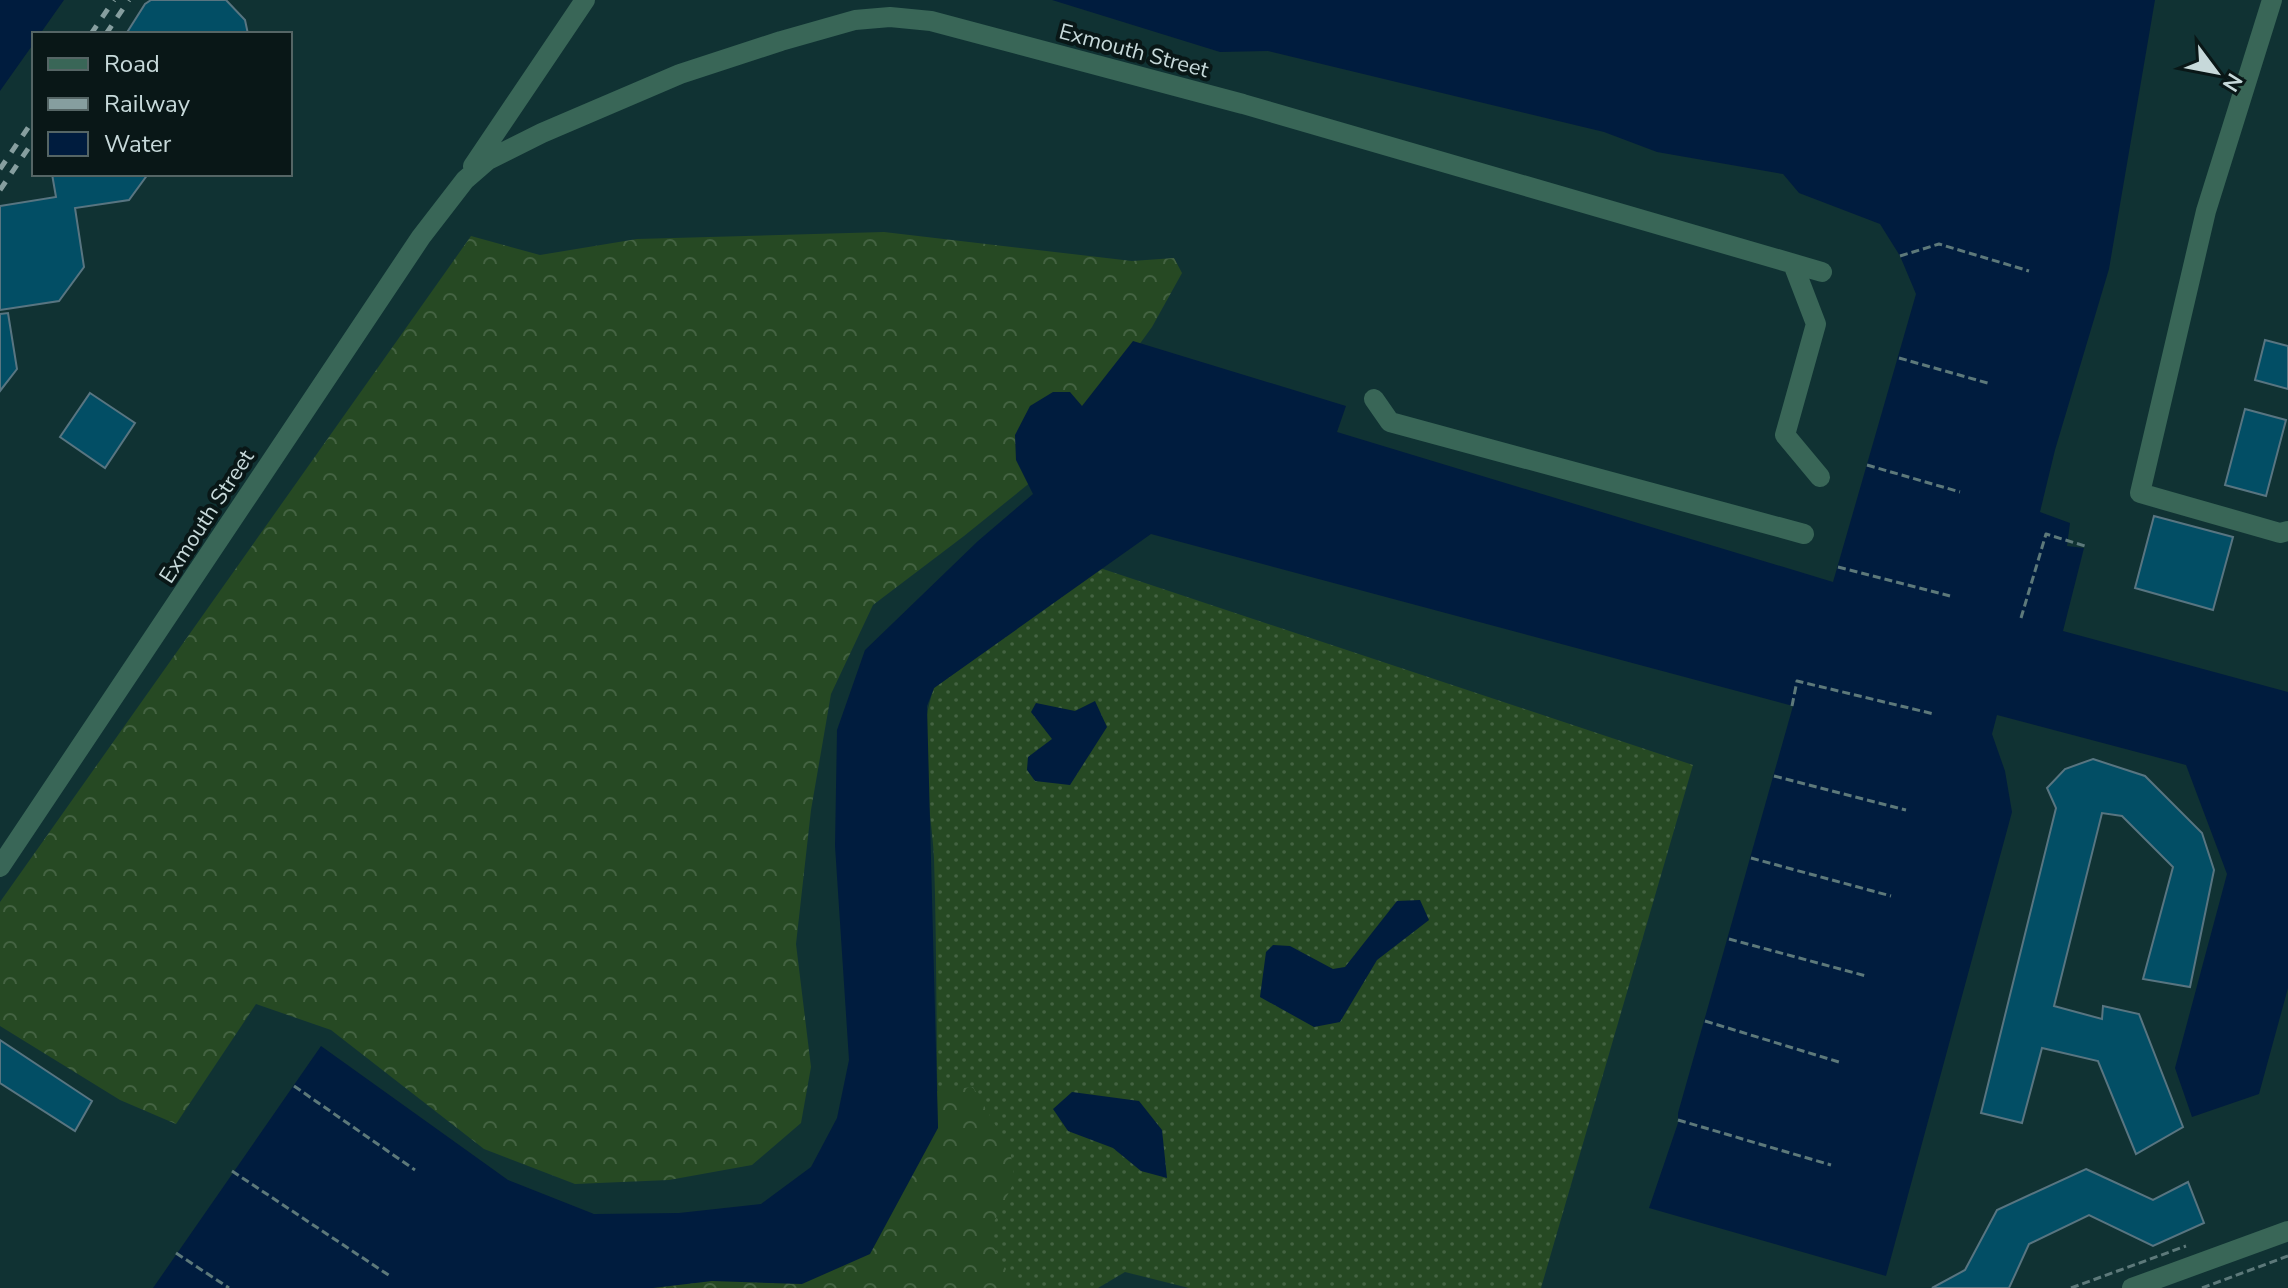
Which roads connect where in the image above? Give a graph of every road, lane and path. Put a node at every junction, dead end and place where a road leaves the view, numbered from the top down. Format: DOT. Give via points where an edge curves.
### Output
graph roads {
  1 [pos="585,0"];
  2 [pos="2272,0"];
  3 [pos="454,193"];
  4 [pos="1900,256"];
  5 [pos="1793,264"];
  6 [pos="2029,271"];
  7 [pos="1822,272"];
  8 [pos="1899,358"];
  9 [pos="1991,384"];
  10 [pos="1374,399"];
  11 [pos="1867,465"];
  12 [pos="1820,477"];
  13 [pos="1960,492"];
  14 [pos="2288,531"];
  15 [pos="1804,534"];
  16 [pos="2085,546"];
  17 [pos="1838,567"];
  18 [pos="1950,596"];
  19 [pos="2021,618"];
  20 [pos="1792,706"];
  21 [pos="1934,714"];
  22 [pos="1774,776"];
  23 [pos="1906,810"];
  24 [pos="1751,858"];
  25 [pos="0,867"];
  26 [pos="1891,896"];
  27 [pos="1729,939"];
  28 [pos="1866,976"];
  29 [pos="1705,1021"];
  30 [pos="1842,1063"];
  31 [pos="294,1086"];
  32 [pos="1678,1120"];
  33 [pos="1831,1165"];
  34 [pos="415,1170"];
  35 [pos="232,1171"];
  36 [pos="2288,1231"];
  37 [pos="176,1253"];
  38 [pos="2288,1256"];
  39 [pos="390,1276"];
  40 [pos="229,1288"];
  41 [pos="2132,1288"];
  42 [pos="2202,1288"];
  1 -- 3 [label="street, Exmouth Street"];
  2 -- 14 [label="street" via="2206,211 2140,493"];
  3 -- 5 [label="street, Exmouth Street" via="476,169 504,151 680,74 855,20 910,18 1243,104"];
  3 -- 25 [label="street, Exmouth Street"];
  4 -- 6 [label="path" via="1939,244"];
  5 -- 7 [label="street, Exmouth Street"];
  5 -- 12 [label="street" via="1816,324 1785,435"];
  8 -- 9 [label="path"];
  10 -- 15 [label="street" via="1390,422"];
  11 -- 13 [label="path"];
  16 -- 19 [label="path" via="2046,534"];
  17 -- 18 [label="path"];
  20 -- 21 [label="path" via="1797,681"];
  22 -- 23 [label="path"];
  24 -- 26 [label="path"];
  27 -- 28 [label="path"];
  29 -- 30 [label="path"];
  31 -- 34 [label="path"];
  32 -- 33 [label="path"];
  35 -- 39 [label="path"];
  36 -- 41 [label="street"];
  37 -- 40 [label="path"];
  38 -- 42 [label="path"];
}
